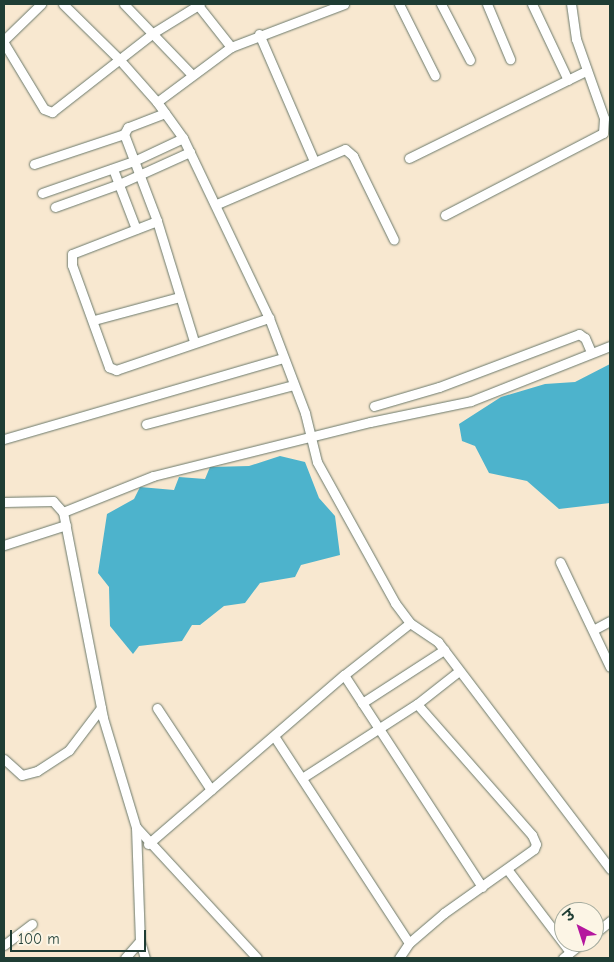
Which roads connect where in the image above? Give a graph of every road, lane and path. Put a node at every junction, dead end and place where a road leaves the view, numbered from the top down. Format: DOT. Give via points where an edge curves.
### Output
graph roads {
  1 [pos="41,4"];
  2 [pos="63,4"];
  3 [pos="124,4"];
  4 [pos="198,4"];
  5 [pos="318,4"];
  6 [pos="344,4"];
  7 [pos="399,4"];
  8 [pos="442,4"];
  9 [pos="487,4"];
  10 [pos="532,4"];
  11 [pos="571,4"];
  12 [pos="322,13"];
  13 [pos="153,33"];
  14 [pos="259,34"];
  15 [pos="4,41"];
  16 [pos="230,47"];
  17 [pos="120,59"];
  18 [pos="510,59"];
  19 [pos="470,60"];
  20 [pos="586,71"];
  21 [pos="192,75"];
  22 [pos="435,76"];
  23 [pos="568,80"];
  24 [pos="161,107"];
  25 [pos="124,134"];
  26 [pos="183,138"];
  27 [pos="190,152"];
  28 [pos="409,158"];
  29 [pos="134,161"];
  30 [pos="314,161"];
  31 [pos="34,164"];
  32 [pos="113,169"];
  33 [pos="139,176"];
  34 [pos="119,184"];
  35 [pos="42,193"];
  36 [pos="217,204"];
  37 [pos="55,207"];
  38 [pos="445,215"];
  39 [pos="157,221"];
  40 [pos="136,229"];
  41 [pos="394,240"];
  42 [pos="180,297"];
  43 [pos="269,318"];
  44 [pos="94,320"];
  45 [pos="194,341"];
  46 [pos="610,346"];
  47 [pos="591,352"];
  48 [pos="282,355"];
  49 [pos="294,385"];
  50 [pos="374,406"];
  51 [pos="146,424"];
  52 [pos="308,437"];
  53 [pos="4,439"];
  54 [pos="4,502"];
  55 [pos="63,512"];
  56 [pos="66,526"];
  57 [pos="4,545"];
  58 [pos="560,562"];
  59 [pos="610,621"];
  60 [pos="410,624"];
  61 [pos="594,630"];
  62 [pos="444,650"];
  63 [pos="610,666"];
  64 [pos="459,671"];
  65 [pos="344,675"];
  66 [pos="362,703"];
  67 [pos="417,704"];
  68 [pos="101,708"];
  69 [pos="157,708"];
  70 [pos="379,728"];
  71 [pos="274,736"];
  72 [pos="4,759"];
  73 [pos="302,778"];
  74 [pos="211,790"];
  75 [pos="136,827"];
  76 [pos="148,844"];
  77 [pos="507,869"];
  78 [pos="610,869"];
  79 [pos="482,888"];
  80 [pos="32,924"];
  81 [pos="140,941"];
  82 [pos="409,943"];
  83 [pos="4,946"];
  84 [pos="567,955"];
  85 [pos="125,958"];
  86 [pos="145,958"];
  87 [pos="257,958"];
  88 [pos="399,958"];
  1 -- 15 [label="street"];
  2 -- 17 [label="street"];
  3 -- 13 [label="street"];
  4 -- 13 [label="street"];
  4 -- 16 [label="street"];
  5 -- 12 [label="street"];
  6 -- 12 [label="street"];
  7 -- 22 [label="street"];
  8 -- 19 [label="street"];
  9 -- 18 [label="street"];
  10 -- 23 [label="street"];
  11 -- 20 [label="street" via="576,39"];
  12 -- 14 [label="street"];
  13 -- 17 [label="street"];
  13 -- 21 [label="street"];
  14 -- 16 [label="street"];
  14 -- 30 [label="street"];
  15 -- 17 [label="street" via="48,112 56,111"];
  16 -- 21 [label="street"];
  17 -- 24 [label="street"];
  20 -- 23 [label="street"];
  20 -- 38 [label="street" via="604,118 603,133"];
  21 -- 24 [label="street"];
  23 -- 28 [label="street"];
  24 -- 25 [label="street" via="128,126"];
  24 -- 26 [label="street"];
  25 -- 29 [label="street"];
  25 -- 31 [label="street"];
  26 -- 27 [label="street"];
  26 -- 29 [label="street"];
  27 -- 33 [label="street"];
  27 -- 36 [label="street"];
  29 -- 32 [label="street"];
  29 -- 33 [label="street"];
  30 -- 36 [label="street"];
  30 -- 41 [label="street" via="349,150"];
  32 -- 34 [label="street"];
  32 -- 35 [label="street"];
  33 -- 34 [label="street"];
  33 -- 39 [label="street"];
  34 -- 37 [label="street"];
  34 -- 40 [label="street"];
  36 -- 43 [label="street"];
  39 -- 40 [label="street"];
  39 -- 42 [label="street"];
  40 -- 44 [label="street" via="72,254 72,264"];
  42 -- 44 [label="street"];
  42 -- 45 [label="street"];
  43 -- 45 [label="street"];
  43 -- 48 [label="street"];
  44 -- 45 [label="street" via="107,363 116,370"];
  46 -- 47 [label="street"];
  47 -- 50 [label="street" via="585,338 579,334 456,380"];
  47 -- 52 [label="street" via="470,401"];
  48 -- 49 [label="street"];
  48 -- 53 [label="street"];
  49 -- 51 [label="street"];
  49 -- 52 [label="street" via="305,413"];
  52 -- 55 [label="street" via="153,476"];
  52 -- 60 [label="street" via="317,462 395,603"];
  54 -- 55 [label="street" via="53,501"];
  55 -- 56 [label="street"];
  56 -- 57 [label="street"];
  56 -- 68 [label="street"];
  58 -- 61 [label="street"];
  59 -- 61 [label="street"];
  60 -- 62 [label="street" via="425,632"];
  60 -- 65 [label="street"];
  61 -- 63 [label="street"];
  62 -- 64 [label="street"];
  62 -- 66 [label="street"];
  64 -- 67 [label="street"];
  64 -- 78 [label="street"];
  65 -- 66 [label="street"];
  65 -- 71 [label="street"];
  66 -- 70 [label="street"];
  67 -- 70 [label="street"];
  67 -- 77 [label="street" via="535,840 534,849"];
  68 -- 72 [label="street" via="69,750 37,771 22,775"];
  68 -- 75 [label="street"];
  69 -- 74 [label="street"];
  70 -- 73 [label="street"];
  70 -- 79 [label="street"];
  71 -- 73 [label="street"];
  71 -- 74 [label="street"];
  73 -- 82 [label="street"];
  74 -- 76 [label="street"];
  75 -- 76 [label="street"];
  75 -- 81 [label="street"];
  76 -- 87 [label="street"];
  77 -- 79 [label="street"];
  77 -- 84 [label="street"];
  79 -- 82 [label="street" via="444,913"];
  80 -- 83 [label="street"];
  81 -- 85 [label="street"];
  81 -- 86 [label="street"];
  82 -- 88 [label="street"];
}
